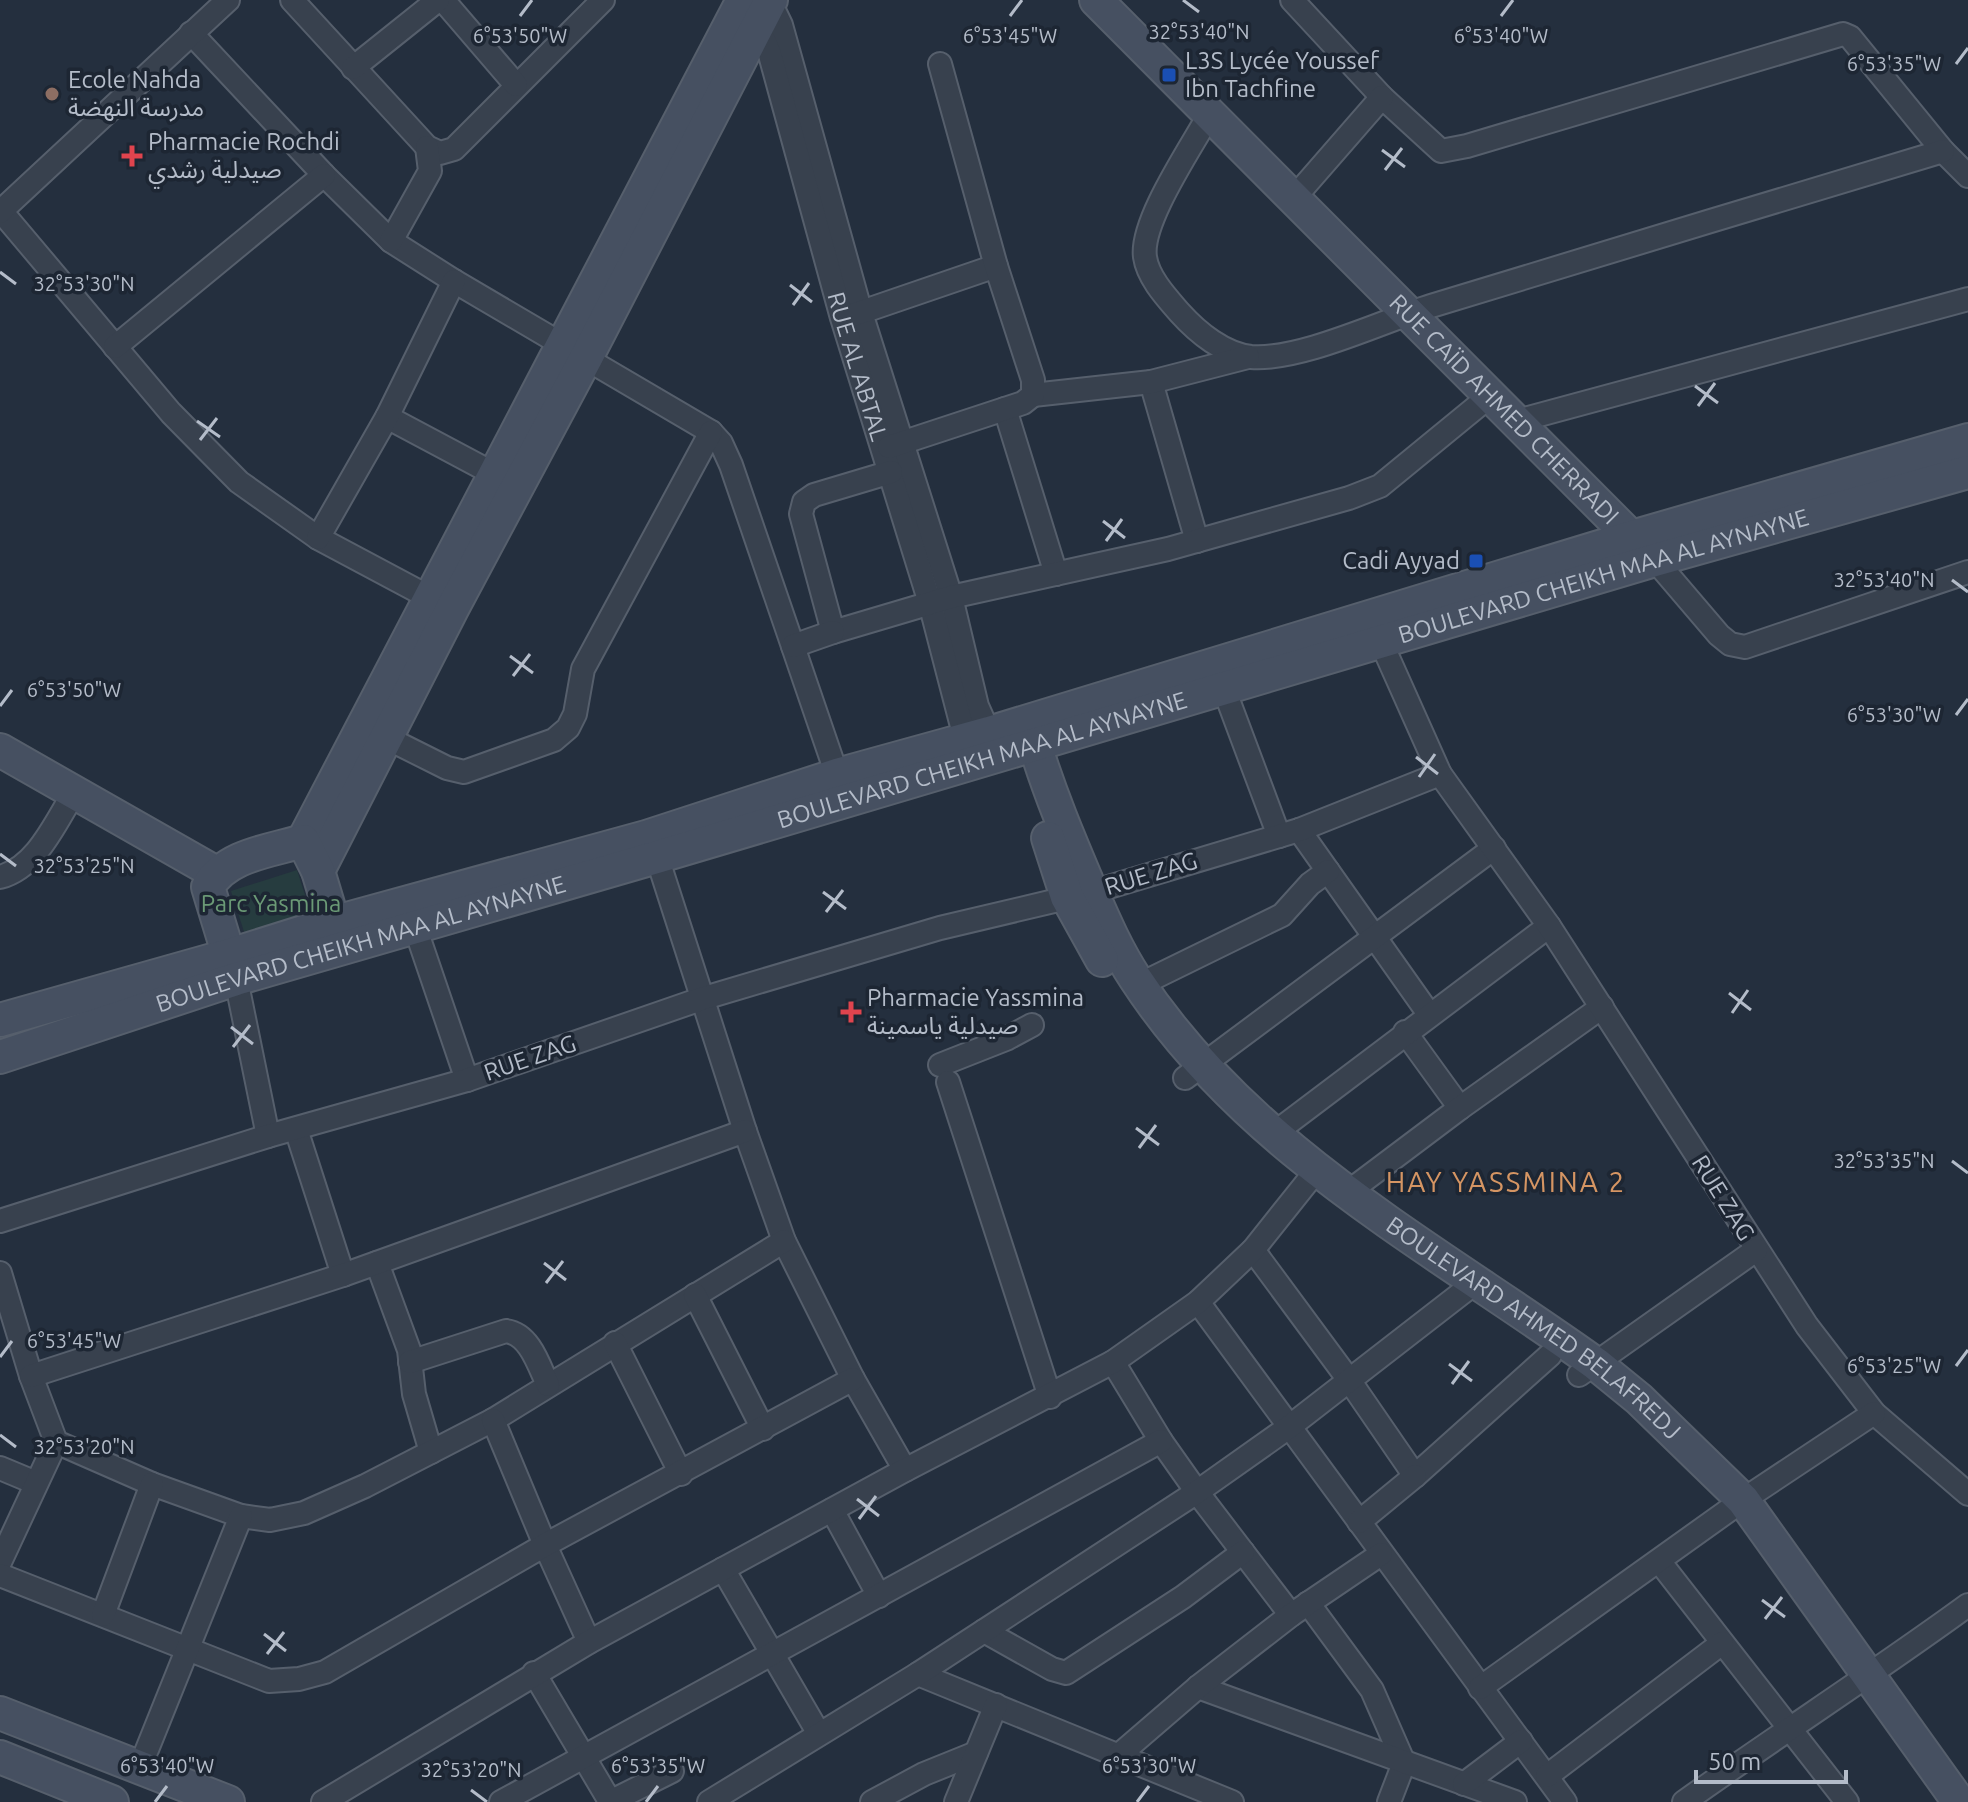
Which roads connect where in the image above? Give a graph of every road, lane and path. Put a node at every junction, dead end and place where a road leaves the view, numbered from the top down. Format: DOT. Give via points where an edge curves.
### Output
graph roads {
  1 [pos="228,0"];
  2 [pos="292,0"];
  3 [pos="441,0"];
  4 [pos="603,0"];
  5 [pos="1096,0"];
  6 [pos="1292,0"];
  7 [pos="757,4"];
  8 [pos="191,33"];
  9 [pos="940,64"];
  10 [pos="353,68"];
  11 [pos="516,85"];
  12 [pos="1382,97"];
  13 [pos="1209,115"];
  14 [pos="427,147"];
  15 [pos="1943,151"];
  16 [pos="324,175"];
  17 [pos="1968,176"];
  18 [pos="1294,198"];
  19 [pos="0,212"];
  20 [pos="391,241"];
  21 [pos="996,266"];
  22 [pos="454,281"];
  23 [pos="1968,299"];
  24 [pos="1409,313"];
  25 [pos="851,316"];
  26 [pos="115,347"];
  27 [pos="574,352"];
  28 [pos="1249,356"];
  29 [pos="1151,382"];
  30 [pos="1033,395"];
  31 [pos="1491,395"];
  32 [pos="1005,409"];
  33 [pos="387,417"];
  34 [pos="1517,421"];
  35 [pos="711,432"];
  36 [pos="1968,440"];
  37 [pos="893,446"];
  38 [pos="891,472"];
  39 [pos="1968,472"];
  40 [pos="496,475"];
  41 [pos="1632,537"];
  42 [pos="318,538"];
  43 [pos="1197,541"];
  44 [pos="1655,560"];
  45 [pos="1968,572"];
  46 [pos="1056,574"];
  47 [pos="941,600"];
  48 [pos="440,604"];
  49 [pos="833,632"];
  50 [pos="1381,642"];
  51 [pos="793,646"];
  52 [pos="1224,689"];
  53 [pos="374,732"];
  54 [pos="977,735"];
  55 [pos="0,750"];
  56 [pos="1027,756"];
  57 [pos="0,770"];
  58 [pos="1440,774"];
  59 [pos="837,775"];
  60 [pos="70,799"];
  61 [pos="1289,833"];
  62 [pos="303,841"];
  63 [pos="1494,848"];
  64 [pos="657,857"];
  65 [pos="318,871"];
  66 [pos="1328,871"];
  67 [pos="0,877"];
  68 [pos="212,887"];
  69 [pos="1080,894"];
  70 [pos="1549,926"];
  71 [pos="415,927"];
  72 [pos="337,935"];
  73 [pos="1374,935"];
  74 [pos="233,967"];
  75 [pos="1139,985"];
  76 [pos="701,999"];
  77 [pos="1602,1007"];
  78 [pos="1429,1014"];
  79 [pos="0,1020"];
  80 [pos="1032,1025"];
  81 [pos="1405,1032"];
  82 [pos="0,1057"];
  83 [pos="1194,1072"];
  84 [pos="467,1080"];
  85 [pos="1460,1108"];
  86 [pos="296,1129"];
  87 [pos="745,1131"];
  88 [pos="1272,1135"];
  89 [pos="268,1136"];
  90 [pos="1311,1178"];
  91 [pos="1347,1193"];
  92 [pos="0,1221"];
  93 [pos="784,1241"];
  94 [pos="1253,1250"];
  95 [pos="1756,1250"];
  96 [pos="377,1263"];
  97 [pos="0,1273"];
  98 [pos="343,1275"];
  99 [pos="1468,1288"];
  100 [pos="695,1295"];
  101 [pos="1198,1302"];
  102 [pos="8,1332"];
  103 [pos="615,1343"];
  104 [pos="1550,1355"];
  105 [pos="410,1362"];
  106 [pos="1113,1362"];
  107 [pos="1588,1370"];
  108 [pos="31,1376"];
  109 [pos="853,1379"];
  110 [pos="1349,1380"];
  111 [pos="548,1385"];
  112 [pos="1050,1397"];
  113 [pos="1874,1413"];
  114 [pos="493,1420"];
  115 [pos="1289,1427"];
  116 [pos="763,1429"];
  117 [pos="1161,1441"];
  118 [pos="56,1442"];
  119 [pos="431,1452"];
  120 [pos="0,1468"];
  121 [pos="905,1470"];
  122 [pos="681,1474"];
  123 [pos="1415,1476"];
  124 [pos="36,1483"];
  125 [pos="152,1484"];
  126 [pos="1197,1492"];
  127 [pos="1968,1494"];
  128 [pos="1736,1506"];
  129 [pos="832,1510"];
  130 [pos="241,1516"];
  131 [pos="1359,1522"];
  132 [pos="545,1545"];
  133 [pos="1243,1552"];
  134 [pos="1381,1554"];
  135 [pos="1659,1561"];
  136 [pos="0,1562"];
  137 [pos="723,1569"];
  138 [pos="0,1575"];
  139 [pos="879,1596"];
  140 [pos="1968,1605"];
  141 [pos="1300,1609"];
  142 [pos="103,1615"];
  143 [pos="984,1631"];
  144 [pos="589,1642"];
  145 [pos="1722,1643"];
  146 [pos="185,1650"];
  147 [pos="771,1655"];
  148 [pos="534,1673"];
  149 [pos="918,1674"];
  150 [pos="1862,1681"];
  151 [pos="1198,1687"];
  152 [pos="1480,1688"];
  153 [pos="996,1705"];
  154 [pos="0,1713"];
  155 [pos="1788,1728"];
  156 [pos="819,1734"];
  157 [pos="1521,1741"];
  158 [pos="976,1753"];
  159 [pos="1119,1755"];
  160 [pos="582,1756"];
  161 [pos="0,1757"];
  162 [pos="1404,1763"];
  163 [pos="140,1767"];
  164 [pos="672,1771"];
  165 [pos="1547,1776"];
  166 [pos="1464,1784"];
  167 [pos="1843,1801"];
  168 [pos="112,1802"];
  169 [pos="228,1802"];
  170 [pos="323,1802"];
  171 [pos="501,1802"];
  172 [pos="709,1802"];
  173 [pos="872,1802"];
  174 [pos="956,1802"];
  175 [pos="1232,1802"];
  176 [pos="1389,1802"];
  177 [pos="1515,1802"];
  178 [pos="1565,1802"];
  179 [pos="1684,1802"];
  180 [pos="1937,1802"];
  181 [pos="1959,1802"];
  1 -- 8 [label="street"];
  2 -- 10 [label="street"];
  3 -- 10 [label="street"];
  3 -- 11 [label="street"];
  4 -- 11 [label="street"];
  5 -- 13 [label="street, RUE CAÏD AHMED CHERRADI"];
  6 -- 12 [label="street"];
  7 -- 25 [label="street, RUE AL ABTAL"];
  7 -- 27 [label="street"];
  8 -- 16 [label="street"];
  8 -- 19 [label="street"];
  9 -- 21 [label="street"];
  10 -- 14 [label="street"];
  11 -- 14 [label="street" via="454,149 440,153"];
  12 -- 15 [label="street" via="1436,148 1449,150 1843,34"];
  12 -- 18 [label="street"];
  13 -- 18 [label="street, RUE CAÏD AHMED CHERRADI"];
  13 -- 28 [label="street" via="1152,220 1145,260 1186,320 1224,349"];
  14 -- 20 [label="street" via="430,171"];
  15 -- 17 [label="street"];
  15 -- 24 [label="street"];
  16 -- 20 [label="street"];
  16 -- 26 [label="street"];
  18 -- 24 [label="street, RUE CAÏD AHMED CHERRADI"];
  19 -- 26 [label="street"];
  20 -- 22 [label="street"];
  21 -- 25 [label="street"];
  21 -- 30 [label="street" via="1033,380"];
  22 -- 27 [label="street"];
  22 -- 33 [label="street"];
  23 -- 34 [label="street"];
  24 -- 28 [label="street" via="1310,348"];
  24 -- 31 [label="street, RUE CAÏD AHMED CHERRADI"];
  25 -- 37 [label="street, RUE AL ABTAL"];
  26 -- 42 [label="street" via="239,482"];
  27 -- 35 [label="street"];
  27 -- 40 [label="street"];
  27 -- 48 [label="street"];
  28 -- 29 [label="street"];
  29 -- 30 [label="street"];
  29 -- 43 [label="street"];
  30 -- 32 [label="street"];
  31 -- 34 [label="street, RUE CAÏD AHMED CHERRADI"];
  31 -- 43 [label="street" via="1380,486"];
  32 -- 37 [label="street"];
  32 -- 46 [label="street"];
  33 -- 40 [label="street"];
  33 -- 42 [label="street"];
  34 -- 41 [label="street, RUE CAÏD AHMED CHERRADI"];
  35 -- 51 [label="street" via="731,465"];
  35 -- 53 [label="street" via="583,669 568,728 554,740 464,772"];
  36 -- 41 [label="street, BOULEVARD CHEIKH MAA AL AYNAYNE"];
  37 -- 38 [label="street, RUE AL ABTAL"];
  37 -- 47 [label="street, RUE AL ABTAL"];
  38 -- 47 [label="street, RUE AL ABTAL"];
  38 -- 49 [label="street" via="804,502 801,514"];
  39 -- 44 [label="street, BOULEVARD CHEIKH MAA AL AYNAYNE"];
  40 -- 48 [label="street"];
  41 -- 44 [label="street, RUE CAÏD AHMED CHERRADI"];
  41 -- 54 [label="street, BOULEVARD CHEIKH MAA AL AYNAYNE"];
  42 -- 48 [label="street"];
  43 -- 46 [label="street"];
  44 -- 45 [label="street, RUE CAÏD AHMED CHERRADI" via="1719,635 1745,647"];
  44 -- 50 [label="street, BOULEVARD CHEIKH MAA AL AYNAYNE"];
  46 -- 47 [label="street"];
  47 -- 49 [label="street"];
  47 -- 54 [label="street, RUE AL ABTAL" via="977,706"];
  48 -- 53 [label="street"];
  49 -- 51 [label="street"];
  50 -- 52 [label="street, BOULEVARD CHEIKH MAA AL AYNAYNE"];
  50 -- 58 [label="street"];
  51 -- 59 [label="street"];
  52 -- 56 [label="street, BOULEVARD CHEIKH MAA AL AYNAYNE"];
  52 -- 61 [label="street"];
  53 -- 62 [label="street"];
  53 -- 65 [label="street"];
  54 -- 59 [label="street, BOULEVARD CHEIKH MAA AL AYNAYNE"];
  55 -- 60 [label="street"];
  56 -- 64 [label="street, BOULEVARD CHEIKH MAA AL AYNAYNE"];
  56 -- 69 [label="street, BOULEVARD AHMED BELAFREDJ"];
  57 -- 60 [label="street"];
  58 -- 61 [label="street, RUE ZAG"];
  58 -- 63 [label="street, RUE ZAG"];
  59 -- 72 [label="street, BOULEVARD CHEIKH MAA AL AYNAYNE"];
  60 -- 67 [label="street" via="26,864"];
  60 -- 68 [label="street"];
  61 -- 66 [label="street"];
  61 -- 69 [label="street, RUE ZAG"];
  62 -- 65 [label="street"];
  62 -- 68 [label="street" via="228,864"];
  63 -- 70 [label="street, RUE ZAG"];
  63 -- 73 [label="street"];
  64 -- 71 [label="street, BOULEVARD CHEIKH MAA AL AYNAYNE"];
  64 -- 76 [label="street"];
  65 -- 72 [label="street"];
  66 -- 73 [label="street"];
  66 -- 75 [label="street" via="1282,915"];
  68 -- 74 [label="street"];
  69 -- 75 [label="street, BOULEVARD AHMED BELAFREDJ"];
  69 -- 76 [label="street, RUE ZAG" via="940,928"];
  69 -- 83 [label="street, BOULEVARD AHMED BELAFREDJ" via="1100,957 1162,1048"];
  70 -- 77 [label="street, RUE ZAG"];
  70 -- 78 [label="street"];
  71 -- 72 [label="street, BOULEVARD CHEIKH MAA AL AYNAYNE"];
  71 -- 84 [label="street"];
  72 -- 74 [label="street, BOULEVARD CHEIKH MAA AL AYNAYNE"];
  73 -- 78 [label="street"];
  73 -- 83 [label="street"];
  74 -- 79 [label="street, BOULEVARD CHEIKH MAA AL AYNAYNE"];
  74 -- 82 [label="street, BOULEVARD CHEIKH MAA AL AYNAYNE"];
  74 -- 89 [label="street"];
  75 -- 83 [label="street, BOULEVARD AHMED BELAFREDJ"];
  76 -- 84 [label="street, RUE ZAG"];
  76 -- 87 [label="street"];
  77 -- 85 [label="street"];
  77 -- 95 [label="street, RUE ZAG"];
  78 -- 81 [label="street"];
  80 -- 112 [label="street" via="944,1073"];
  81 -- 85 [label="street"];
  81 -- 88 [label="street"];
  83 -- 88 [label="street, BOULEVARD AHMED BELAFREDJ"];
  83 -- 90 [label="street, BOULEVARD AHMED BELAFREDJ"];
  84 -- 86 [label="street, RUE ZAG"];
  85 -- 91 [label="street"];
  86 -- 89 [label="street, RUE ZAG"];
  86 -- 98 [label="street"];
  87 -- 93 [label="street"];
  87 -- 96 [label="street"];
  88 -- 90 [label="street, BOULEVARD AHMED BELAFREDJ"];
  89 -- 92 [label="street, RUE ZAG"];
  90 -- 91 [label="street, BOULEVARD AHMED BELAFREDJ"];
  90 -- 94 [label="street"];
  90 -- 99 [label="street, BOULEVARD AHMED BELAFREDJ"];
  91 -- 99 [label="street, BOULEVARD AHMED BELAFREDJ"];
  93 -- 100 [label="street"];
  93 -- 109 [label="street"];
  94 -- 101 [label="street"];
  94 -- 110 [label="street"];
  95 -- 107 [label="street"];
  95 -- 113 [label="street, RUE ZAG"];
  96 -- 98 [label="street"];
  96 -- 105 [label="street"];
  97 -- 102 [label="street"];
  98 -- 108 [label="street"];
  99 -- 104 [label="street, BOULEVARD AHMED BELAFREDJ"];
  99 -- 107 [label="street, BOULEVARD AHMED BELAFREDJ"];
  99 -- 110 [label="street"];
  100 -- 103 [label="street"];
  100 -- 116 [label="street"];
  101 -- 106 [label="street"];
  101 -- 115 [label="street"];
  102 -- 108 [label="street"];
  103 -- 111 [label="street"];
  103 -- 122 [label="street"];
  104 -- 107 [label="street, BOULEVARD AHMED BELAFREDJ"];
  104 -- 123 [label="street"];
  105 -- 111 [label="street" via="513,1332 534,1354"];
  105 -- 119 [label="street"];
  106 -- 112 [label="street"];
  106 -- 117 [label="street"];
  107 -- 128 [label="street, BOULEVARD AHMED BELAFREDJ" via="1621,1408"];
  108 -- 118 [label="street"];
  109 -- 116 [label="street"];
  109 -- 121 [label="street"];
  110 -- 115 [label="street"];
  110 -- 123 [label="street"];
  111 -- 114 [label="street"];
  112 -- 121 [label="street"];
  113 -- 127 [label="street, RUE ZAG"];
  113 -- 128 [label="street"];
  114 -- 119 [label="street"];
  114 -- 132 [label="street"];
  115 -- 126 [label="street"];
  115 -- 131 [label="street"];
  116 -- 122 [label="street"];
  117 -- 126 [label="street"];
  117 -- 139 [label="street"];
  118 -- 124 [label="street"];
  118 -- 125 [label="street"];
  119 -- 130 [label="street" via="304,1513 270,1520"];
  120 -- 124 [label="street"];
  121 -- 129 [label="street"];
  122 -- 132 [label="street"];
  123 -- 131 [label="street"];
  124 -- 136 [label="street"];
  125 -- 130 [label="street"];
  125 -- 142 [label="street"];
  126 -- 133 [label="street"];
  126 -- 143 [label="street"];
  128 -- 135 [label="street"];
  128 -- 150 [label="street, BOULEVARD AHMED BELAFREDJ" via="1767,1557"];
  129 -- 137 [label="street"];
  129 -- 139 [label="street"];
  130 -- 146 [label="street"];
  131 -- 134 [label="street"];
  132 -- 144 [label="street"];
  132 -- 146 [label="street" via="325,1672 269,1681"];
  133 -- 141 [label="street"];
  133 -- 143 [label="street" via="1066,1673"];
  134 -- 141 [label="street"];
  134 -- 152 [label="street"];
  135 -- 145 [label="street"];
  135 -- 152 [label="street"];
  137 -- 144 [label="street"];
  137 -- 147 [label="street"];
  138 -- 142 [label="street"];
  139 -- 147 [label="street"];
  140 -- 150 [label="street"];
  141 -- 151 [label="street"];
  141 -- 162 [label="street" via="1372,1690"];
  142 -- 146 [label="street"];
  143 -- 149 [label="street"];
  144 -- 148 [label="street"];
  145 -- 155 [label="street"];
  145 -- 165 [label="street"];
  146 -- 163 [label="street"];
  147 -- 156 [label="street"];
  147 -- 160 [label="street"];
  148 -- 160 [label="street"];
  148 -- 170 [label="street"];
  149 -- 153 [label="street"];
  149 -- 156 [label="street"];
  150 -- 155 [label="street"];
  150 -- 180 [label="street, BOULEVARD AHMED BELAFREDJ"];
  150 -- 181 [label="street, BOULEVARD AHMED BELAFREDJ"];
  151 -- 159 [label="street"];
  151 -- 162 [label="street"];
  152 -- 157 [label="street"];
  153 -- 158 [label="street"];
  153 -- 159 [label="street"];
  154 -- 163 [label="street"];
  155 -- 167 [label="street"];
  155 -- 179 [label="street"];
  156 -- 172 [label="street"];
  157 -- 165 [label="street"];
  157 -- 166 [label="street"];
  158 -- 173 [label="street"];
  158 -- 174 [label="street"];
  159 -- 175 [label="street"];
  160 -- 164 [label="street" via="612,1801"];
  160 -- 171 [label="street"];
  161 -- 168 [label="street"];
  162 -- 166 [label="street"];
  162 -- 176 [label="street"];
  163 -- 169 [label="street"];
  165 -- 178 [label="street"];
  166 -- 177 [label="street"];
}
